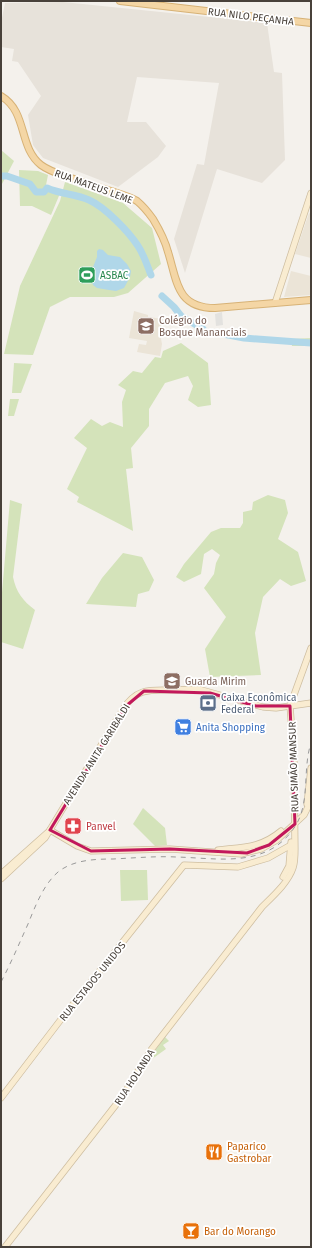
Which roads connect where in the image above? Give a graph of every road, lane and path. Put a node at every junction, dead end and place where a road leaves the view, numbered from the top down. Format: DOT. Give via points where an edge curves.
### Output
graph roads {
  1 [pos="120,1"];
  2 [pos="311,23"];
  3 [pos="1,96"];
  4 [pos="311,192"];
  5 [pos="311,300"];
  6 [pos="275,303"];
  7 [pos="311,648"];
  8 [pos="311,703"];
  9 [pos="290,706"];
  10 [pos="311,768"];
  11 [pos="311,800"];
  12 [pos="295,824"];
  13 [pos="50,830"];
  14 [pos="285,832"];
  15 [pos="293,835"];
  16 [pos="291,845"];
  17 [pos="210,851"];
  18 [pos="292,863"];
  19 [pos="1,874"];
  20 [pos="1,879"];
  21 [pos="1,1098"];
  22 [pos="5,1247"];
  1 -- 2 [label="main road, RUA NILO PEÇANHA"];
  3 -- 6 [label="main road, RUA MATEUS LEME" via="18,115 28,148 40,164 59,174 130,198 143,206 162,235 177,286 191,302 210,308"];
  4 -- 6 [label="main road"];
  5 -- 6 [label="main road, RUA MATEUS LEME"];
  7 -- 9 [label="main road"];
  8 -- 9 [label="main road, AVENIDA ANITA GARIBALDI"];
  9 -- 12 [label="main road, RUA SIMÃO MANSUR"];
  9 -- 13 [label="main road, AVENIDA ANITA GARIBALDI" via="256,706 193,689 144,691 131,699"];
  10 -- 12 [label="main road" via="307,804"];
  11 -- 12 [label="main road" via="307,810"];
  12 -- 14 [label="main road"];
  12 -- 15 [label="main road, RUA SIMÃO MANSUR"];
  12 -- 17 [label="main road" via="257,845"];
  12 -- 18 [label="main road, RUA SIMÃO MANSUR"];
  13 -- 17 [label="main road" via="91,851"];
  13 -- 19 [label="main road, AVENIDA ANITA GARIBALDI"];
  13 -- 20 [label="main road, AVENIDA ANITA GARIBALDI" via="43,841"];
  14 -- 15 [label="main road"];
  14 -- 17 [label="main road" via="269,845 253,852 235,854"];
  15 -- 16 [label="main road, RUA SIMÃO MANSUR"];
  16 -- 18 [label="main road, RUA SIMÃO MANSUR"];
  16 -- 21 [label="main road, RUA ESTADOS UNIDOS" via="268,858 244,866 184,865"];
  18 -- 22 [label="main road, RUA HOLANDA" via="287,878 151,1050 122,1097"];
}
